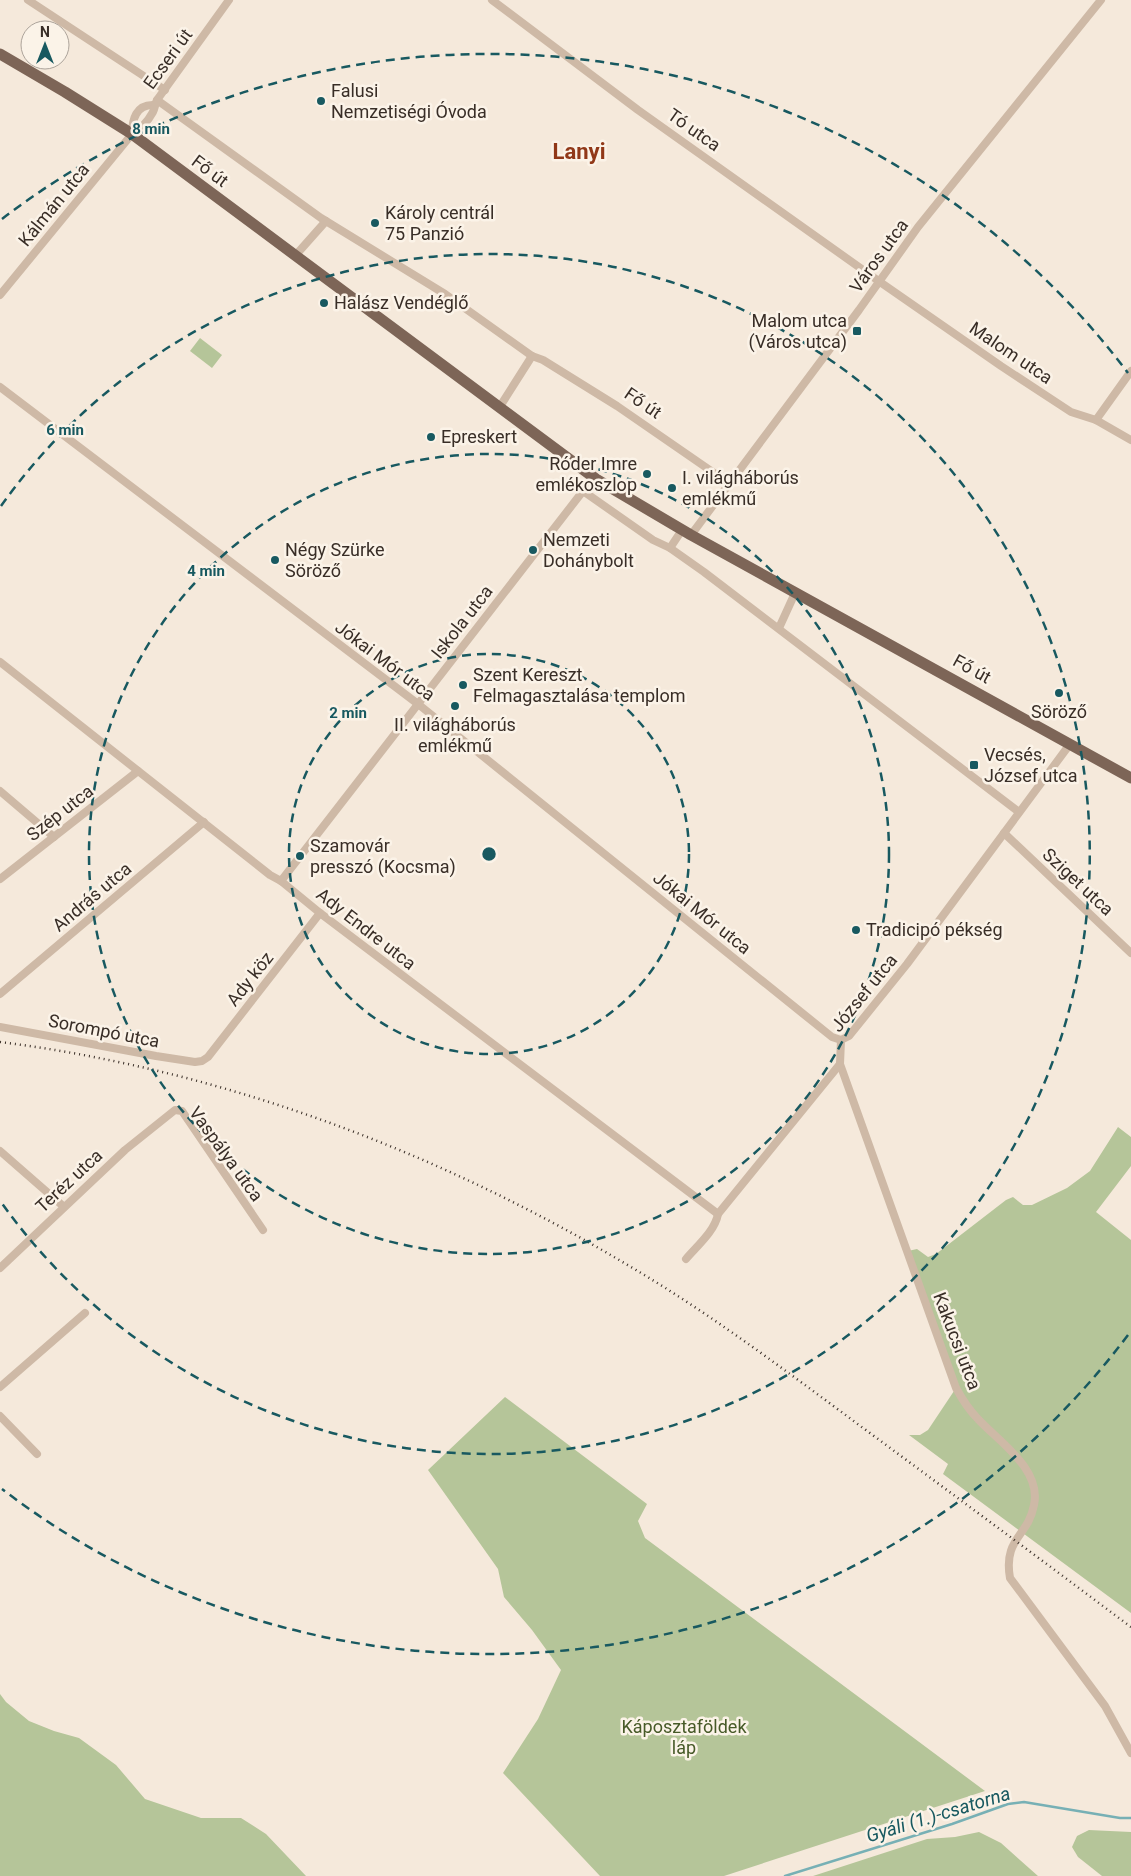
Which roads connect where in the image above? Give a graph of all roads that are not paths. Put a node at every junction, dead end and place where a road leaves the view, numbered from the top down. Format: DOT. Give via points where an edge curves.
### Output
graph roads {
  1 [pos="28,0"];
  2 [pos="229,0"];
  3 [pos="492,0"];
  4 [pos="1101,0"];
  5 [pos="0,54"];
  6 [pos="165,90"];
  7 [pos="156,102"];
  8 [pos="132,134"];
  9 [pos="326,221"];
  10 [pos="295,256"];
  11 [pos="880,282"];
  12 [pos="0,295"];
  13 [pos="532,356"];
  14 [pos="1131,371"];
  15 [pos="0,387"];
  16 [pos="499,408"];
  17 [pos="1096,420"];
  18 [pos="1131,440"];
  19 [pos="596,479"];
  20 [pos="730,484"];
  21 [pos="583,491"];
  22 [pos="686,533"];
  23 [pos="670,548"];
  24 [pos="796,593"];
  25 [pos="779,628"];
  26 [pos="0,662"];
  27 [pos="418,704"];
  28 [pos="1070,744"];
  29 [pos="138,771"];
  30 [pos="1131,778"];
  31 [pos="0,791"];
  32 [pos="1019,812"];
  33 [pos="204,822"];
  34 [pos="1004,833"];
  35 [pos="54,837"];
  36 [pos="0,879"];
  37 [pos="281,881"];
  38 [pos="320,913"];
  39 [pos="1131,953"];
  40 [pos="0,994"];
  41 [pos="0,1027"];
  42 [pos="841,1040"];
  43 [pos="202,1061"];
  44 [pos="840,1064"];
  45 [pos="161,1120"];
  46 [pos="0,1151"];
  47 [pos="63,1206"];
  48 [pos="718,1214"];
  49 [pos="262,1230"];
  50 [pos="686,1258"];
  51 [pos="0,1268"];
  52 [pos="85,1313"];
  53 [pos="0,1387"];
  54 [pos="0,1416"];
  55 [pos="37,1454"];
  56 [pos="1131,1753"];
  1 -- 6 [label="street"];
  2 -- 6 [label="street, Ecseri út"];
  3 -- 11 [label="street, Tó utca" via="638,110"];
  4 -- 11 [label="street, Város utca" via="918,227"];
  5 -- 8 [label="main road, Fő út"];
  6 -- 7 [label="street, Ecseri út"];
  7 -- 8 [label="street, Ecseri út" via="142,128"];
  7 -- 8 [label="street" via="142,107 132,119"];
  7 -- 9 [label="street, Fő út"];
  8 -- 10 [label="main road, Fő út"];
  8 -- 12 [label="street, Kálmán utca"];
  9 -- 10 [label="street"];
  9 -- 13 [label="street, Fő út" via="445,294"];
  10 -- 16 [label="main road, Fő út"];
  11 -- 17 [label="street, Malom utca" via="1071,412"];
  11 -- 20 [label="street, Város utca"];
  13 -- 16 [label="street"];
  13 -- 20 [label="street, Fő út" via="617,406"];
  14 -- 17 [label="street"];
  15 -- 27 [label="street, Jókai Mór utca"];
  16 -- 19 [label="main road, Fő út"];
  17 -- 18 [label="street, Malom utca"];
  19 -- 21 [label="street, Iskola utca"];
  19 -- 22 [label="main road, Fő út"];
  20 -- 22 [label="street, Város utca"];
  21 -- 23 [label="street" via="653,540"];
  21 -- 27 [label="street, Iskola utca"];
  22 -- 23 [label="street"];
  22 -- 24 [label="main road, Fő út"];
  23 -- 25 [label="street"];
  24 -- 25 [label="street"];
  24 -- 28 [label="main road, Fő út"];
  25 -- 32 [label="street"];
  26 -- 29 [label="street, Ady Endre utca"];
  27 -- 37 [label="street, Iskola utca"];
  27 -- 42 [label="street, Jókai Mór utca" via="824,1031"];
  28 -- 30 [label="main road, Fő út"];
  28 -- 32 [label="street, József utca"];
  29 -- 33 [label="street, Ady Endre utca"];
  29 -- 35 [label="street, Szép utca"];
  31 -- 35 [label="street"];
  32 -- 34 [label="street, József utca"];
  33 -- 37 [label="street, Ady Endre utca"];
  33 -- 40 [label="street, András utca"];
  34 -- 39 [label="street, Sziget utca"];
  34 -- 42 [label="street, József utca" via="907,964 849,1036"];
  35 -- 36 [label="street, Szép utca"];
  37 -- 38 [label="street, Ady Endre utca"];
  38 -- 43 [label="street, Ady köz"];
  38 -- 48 [label="street, Ady Endre utca"];
  41 -- 43 [label="street, Sorompó utca" via="156,1056"];
  42 -- 44 [label="street, József utca"];
  44 -- 48 [label="street"];
  44 -- 56 [label="street, Kakucsi utca" via="956,1388 972,1412 1020,1461 1034,1488 1031,1514 1010,1551 1010,1578 1105,1706"];
  45 -- 47 [label="street, Teréz utca"];
  45 -- 49 [label="street, Vaspálya utca" via="175,1110 182,1112"];
  46 -- 47 [label="street"];
  47 -- 51 [label="street, Teréz utca"];
  48 -- 50 [label="street" via="712,1227"];
  52 -- 53 [label="street"];
  54 -- 55 [label="street"];
}
